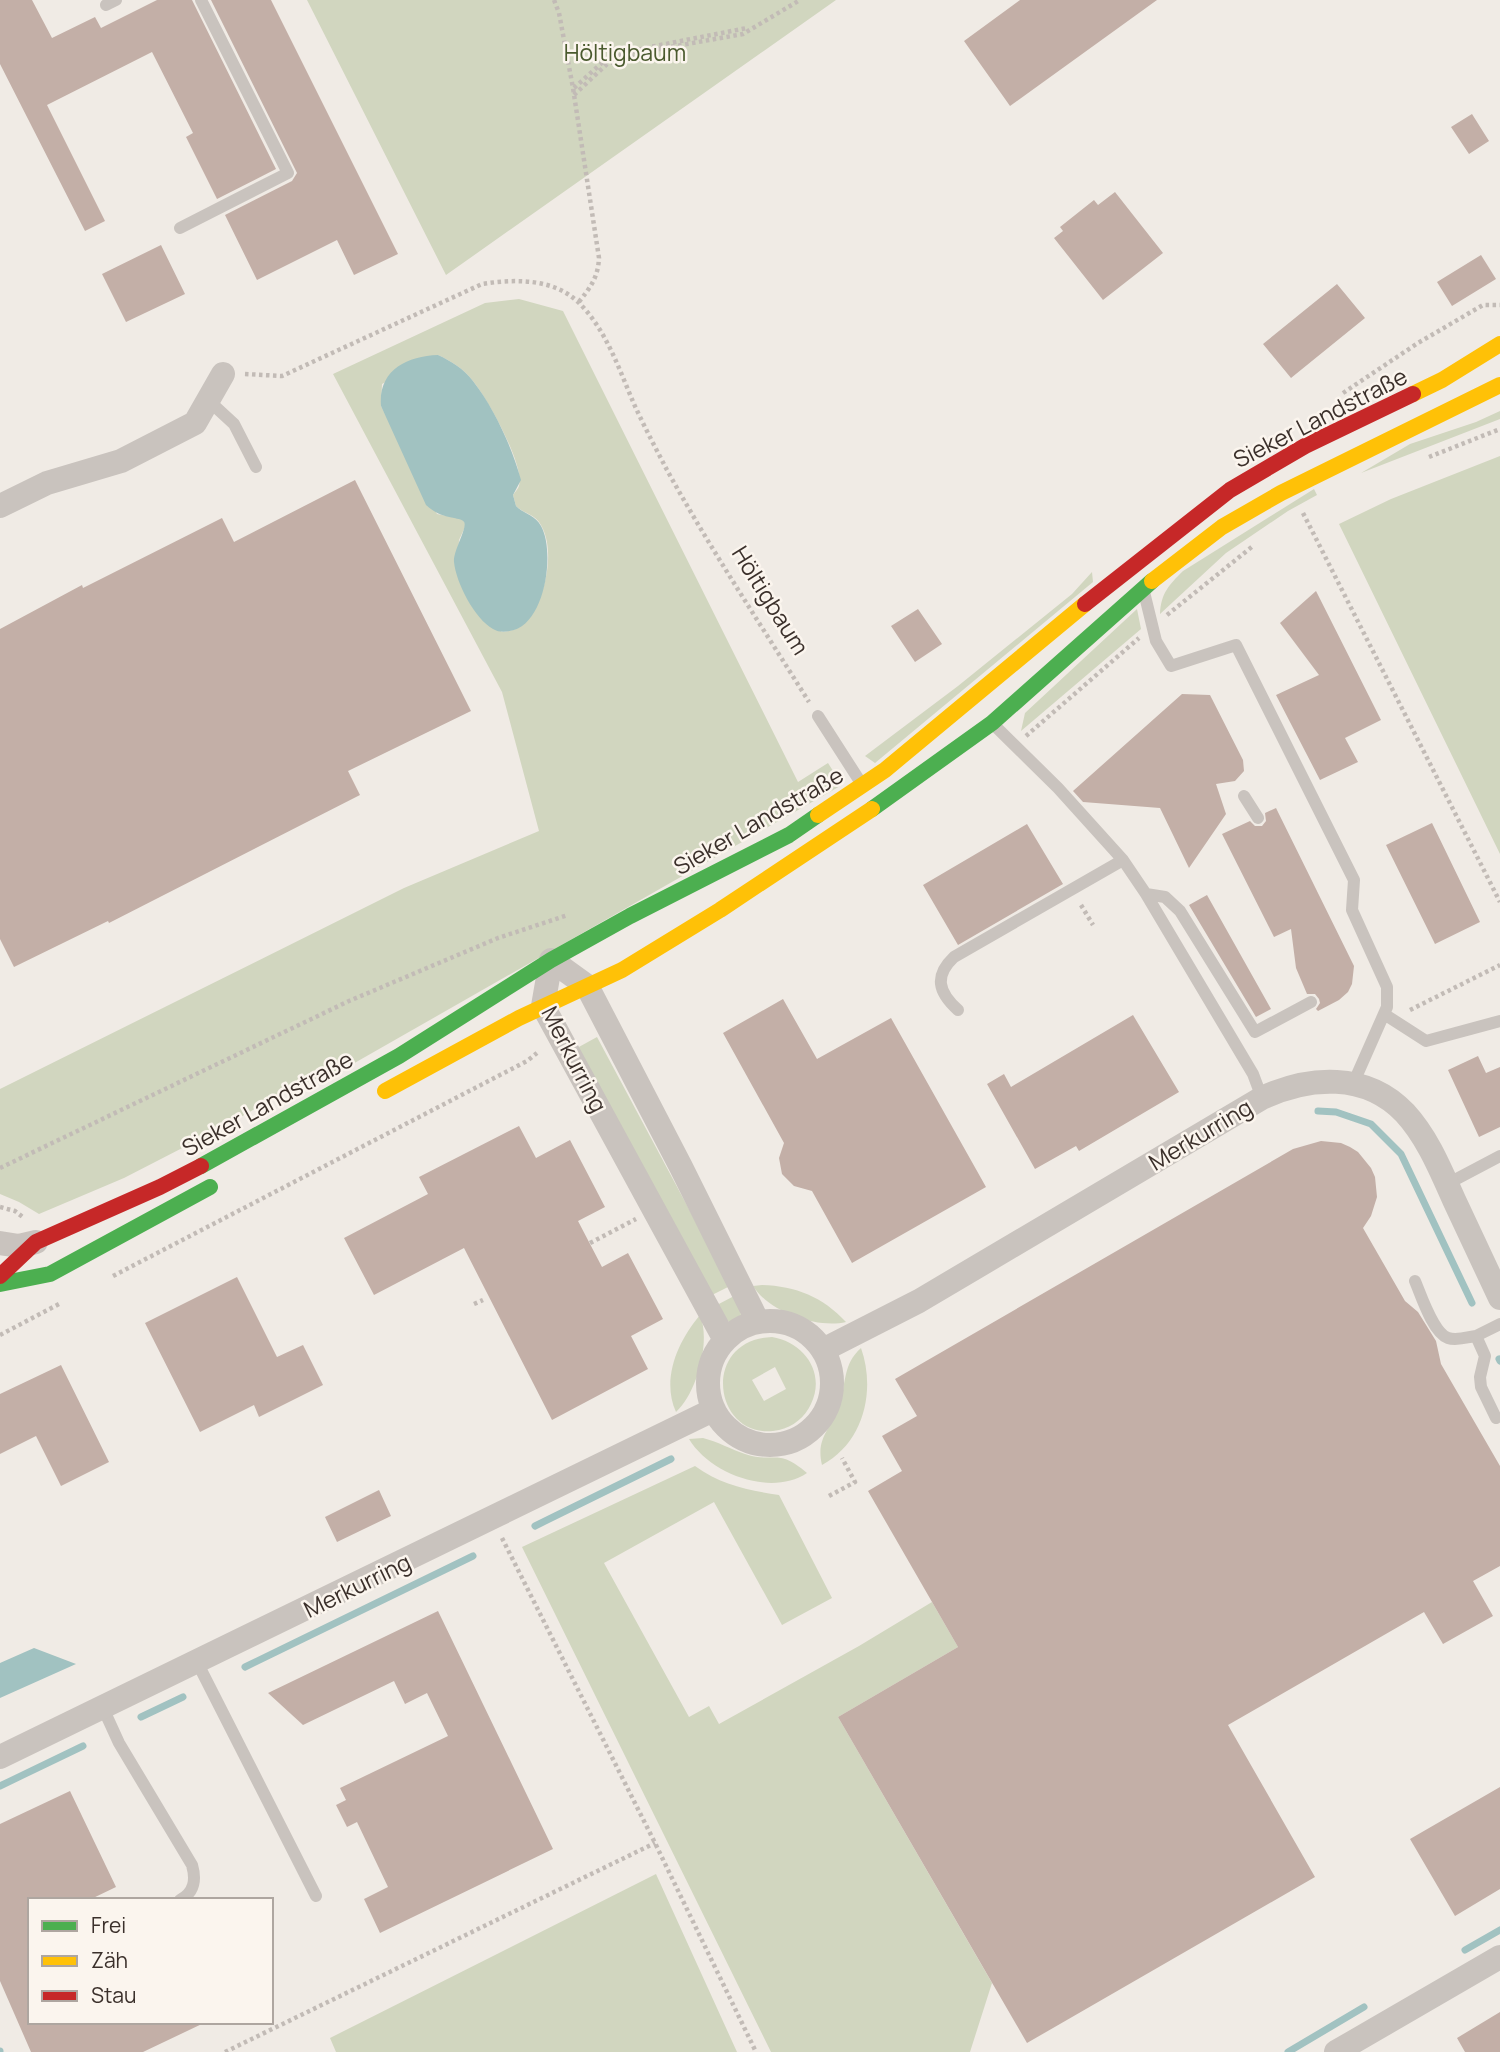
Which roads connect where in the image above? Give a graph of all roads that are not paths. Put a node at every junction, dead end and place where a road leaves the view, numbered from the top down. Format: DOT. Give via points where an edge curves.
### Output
graph roads {
  1 [pos="201,0"];
  2 [pos="180,228"];
  3 [pos="1500,344"];
  4 [pos="223,374"];
  5 [pos="1500,385"];
  6 [pos="208,400"];
  7 [pos="256,467"];
  8 [pos="0,506"];
  9 [pos="1143,588"];
  10 [pos="981,710"];
  11 [pos="818,716"];
  12 [pos="863,787"];
  13 [pos="1244,796"];
  14 [pos="1258,818"];
  15 [pos="1123,860"];
  16 [pos="1146,894"];
  17 [pos="551,960"];
  18 [pos="587,986"];
  19 [pos="1311,1002"];
  20 [pos="543,1006"];
  21 [pos="958,1010"];
  22 [pos="1384,1014"];
  23 [pos="1500,1021"];
  24 [pos="1353,1084"];
  25 [pos="372,1098"];
  26 [pos="1262,1098"];
  27 [pos="1500,1156"];
  28 [pos="221,1181"];
  29 [pos="1447,1184"];
  30 [pos="36,1242"];
  31 [pos="0,1243"];
  32 [pos="0,1276"];
  33 [pos="1415,1280"];
  34 [pos="0,1284"];
  35 [pos="1500,1298"];
  36 [pos="758,1322"];
  37 [pos="1500,1324"];
  38 [pos="1476,1336"];
  39 [pos="725,1340"];
  40 [pos="823,1350"];
  41 [pos="713,1410"];
  42 [pos="1496,1418"];
  43 [pos="197,1662"];
  44 [pos="103,1708"];
  45 [pos="0,1757"];
  46 [pos="316,1896"];
  47 [pos="184,1898"];
  48 [pos="1500,1958"];
  49 [pos="1336,2052"];
  1 -- 2 [label="lane" via="288,173"];
  3 -- 10 [label="main road, Sieker Landstraße" via="1442,380 1305,446 1230,490"];
  4 -- 6 [label="street"];
  5 -- 9 [label="main road, Sieker Landstraße" via="1251,510"];
  6 -- 7 [label="lane" via="233,424"];
  6 -- 8 [label="street" via="195,423 121,461 47,483"];
  9 -- 10 [label="main road, Sieker Landstraße"];
  9 -- 22 [label="lane" via="1153,634 1171,666 1236,645 1354,880 1352,910 1387,987"];
  10 -- 12 [label="main road, Sieker Landstraße"];
  10 -- 15 [label="lane"];
  10 -- 18 [label="main road, Sieker Landstraße" via="891,796 720,910"];
  11 -- 12 [label="lane"];
  12 -- 17 [label="main road, Sieker Landstraße" via="778,841"];
  13 -- 14 [label="lane"];
  15 -- 16 [label="lane"];
  15 -- 21 [label="lane" via="954,957 942,970 941,983 947,1000"];
  16 -- 19 [label="lane" via="1165,897 1180,911 1255,1032"];
  16 -- 26 [label="lane" via="1253,1074"];
  17 -- 18 [label="street, Merkurring"];
  17 -- 20 [label="street, Merkurring"];
  17 -- 30 [label="main road, Sieker Landstraße" via="399,1056 214,1159"];
  18 -- 20 [label="main road, Sieker Landstraße"];
  18 -- 36 [label="street, Merkurring"];
  20 -- 25 [label="main road, Sieker Landstraße"];
  20 -- 39 [label="street, Merkurring"];
  22 -- 23 [label="lane" via="1426,1041"];
  22 -- 24 [label="lane"];
  24 -- 26 [label="street, Merkurring" via="1338,1080 1307,1083"];
  24 -- 29 [label="street, Merkurring" via="1376,1092 1405,1114"];
  26 -- 40 [label="street, Merkurring" via="919,1301"];
  27 -- 29 [label="lane"];
  28 -- 34 [label="main road, Sieker Landstraße" via="50,1274"];
  29 -- 35 [label="street, Merkurring"];
  30 -- 31 [label="street"];
  30 -- 32 [label="main road, Sieker Landstraße"];
  33 -- 38 [label="lane" via="1438,1331 1446,1338"];
  36 -- 39 [label="street"];
  36 -- 40 [label="street" via="793,1325"];
  37 -- 38 [label="lane"];
  38 -- 42 [label="lane" via="1485,1356 1481,1387"];
  39 -- 41 [label="street" via="708,1371 707,1391"];
  40 -- 41 [label="street" via="832,1377 830,1400 820,1420 798,1438 776,1445 753,1443 727,1429"];
  41 -- 43 [label="street, Merkurring"];
  43 -- 44 [label="street, Merkurring"];
  43 -- 46 [label="lane"];
  44 -- 45 [label="street, Merkurring"];
  44 -- 47 [label="lane" via="192,1865 196,1879"];
  48 -- 49 [label="street"];
}
